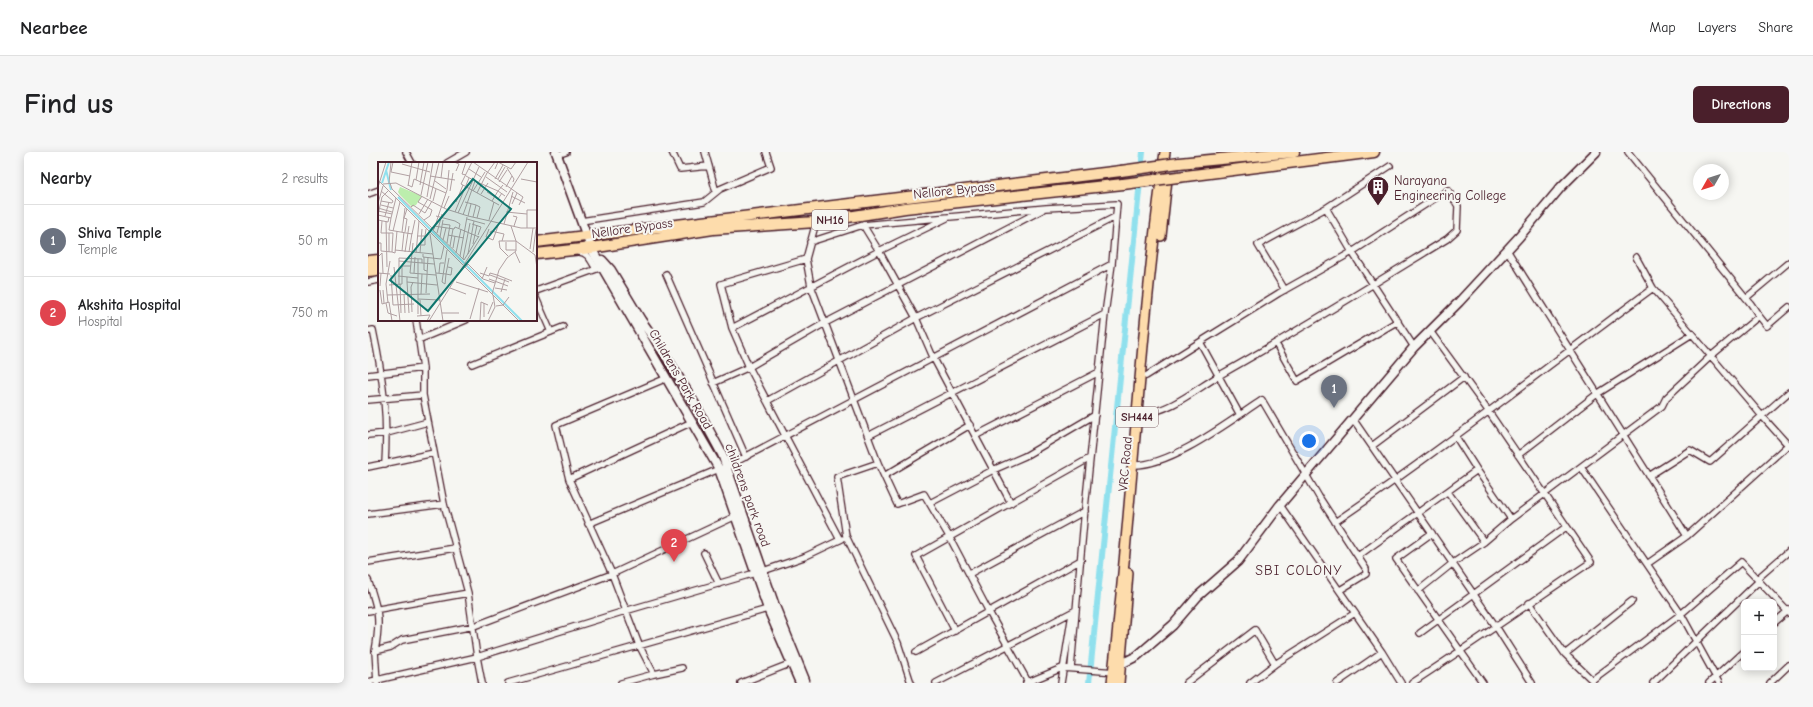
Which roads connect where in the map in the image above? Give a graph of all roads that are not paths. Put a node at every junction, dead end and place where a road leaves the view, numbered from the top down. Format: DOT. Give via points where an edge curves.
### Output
graph roads {
  1 [pos="406,152"];
  2 [pos="466,152"];
  3 [pos="566,152"];
  4 [pos="672,152"];
  5 [pos="705,152"];
  6 [pos="766,152"];
  7 [pos="1165,152"];
  8 [pos="1170,152"];
  9 [pos="1294,152"];
  10 [pos="1374,152"];
  11 [pos="1596,152"];
  12 [pos="1628,152"];
  13 [pos="557,154"];
  14 [pos="411,162"];
  15 [pos="449,162"];
  16 [pos="709,166"];
  17 [pos="1390,166"];
  18 [pos="378,190"];
  19 [pos="716,192"];
  20 [pos="368,194"];
  21 [pos="1046,208"];
  22 [pos="1326,208"];
  23 [pos="950,217"];
  24 [pos="1115,217"];
  25 [pos="581,222"];
  26 [pos="816,222"];
  27 [pos="863,225"];
  28 [pos="586,236"];
  29 [pos="537,242"];
  30 [pos="810,242"];
  31 [pos="591,248"];
  32 [pos="1507,250"];
  33 [pos="879,251"];
  34 [pos="1352,252"];
  35 [pos="537,254"];
  36 [pos="1636,257"];
  37 [pos="537,259"];
  38 [pos="806,259"];
  39 [pos="378,260"];
  40 [pos="368,261"];
  41 [pos="1789,262"];
  42 [pos="1112,264"];
  43 [pos="602,267"];
  44 [pos="378,270"];
  45 [pos="368,271"];
  46 [pos="666,274"];
  47 [pos="378,280"];
  48 [pos="368,282"];
  49 [pos="1374,284"];
  50 [pos="897,285"];
  51 [pos="811,286"];
  52 [pos="1653,288"];
  53 [pos="1285,290"];
  54 [pos="537,291"];
  55 [pos="1746,298"];
  56 [pos="537,300"];
  57 [pos="1789,307"];
  58 [pos="1105,314"];
  59 [pos="1759,316"];
  60 [pos="916,318"];
  61 [pos="416,321"];
  62 [pos="464,321"];
  63 [pos="1398,321"];
  64 [pos="825,323"];
  65 [pos="563,327"];
  66 [pos="732,328"];
  67 [pos="368,331"];
  68 [pos="1430,331"];
  69 [pos="551,332"];
  70 [pos="1692,334"];
  71 [pos="418,340"];
  72 [pos="1200,342"];
  73 [pos="1276,344"];
  74 [pos="1414,347"];
  75 [pos="1569,349"];
  76 [pos="1711,356"];
  77 [pos="933,357"];
  78 [pos="839,361"];
  79 [pos="472,364"];
  80 [pos="750,367"];
  81 [pos="422,368"];
  82 [pos="1099,372"];
  83 [pos="382,374"];
  84 [pos="368,376"];
  85 [pos="1146,376"];
  86 [pos="1219,376"];
  87 [pos="1464,377"];
  88 [pos="667,378"];
  89 [pos="713,383"];
  90 [pos="953,392"];
  91 [pos="1789,392"];
  92 [pos="1597,394"];
  93 [pos="423,395"];
  94 [pos="385,398"];
  95 [pos="853,399"];
  96 [pos="368,400"];
  97 [pos="767,401"];
  98 [pos="1489,412"];
  99 [pos="1142,414"];
  100 [pos="1095,415"];
  101 [pos="1240,415"];
  102 [pos="1762,416"];
  103 [pos="1353,419"];
  104 [pos="428,422"];
  105 [pos="692,422"];
  106 [pos="970,425"];
  107 [pos="387,433"];
  108 [pos="368,435"];
  109 [pos="786,436"];
  110 [pos="868,436"];
  111 [pos="975,436"];
  112 [pos="1623,436"];
  113 [pos="1456,437"];
  114 [pos="1789,445"];
  115 [pos="1372,446"];
  116 [pos="434,453"];
  117 [pos="1518,456"];
  118 [pos="746,457"];
  119 [pos="1090,458"];
  120 [pos="878,463"];
  121 [pos="385,464"];
  122 [pos="1135,465"];
  123 [pos="368,467"];
  124 [pos="1581,467"];
  125 [pos="723,468"];
  126 [pos="993,470"];
  127 [pos="1477,470"];
  128 [pos="1306,474"];
  129 [pos="884,476"];
  130 [pos="1649,476"];
  131 [pos="569,479"];
  132 [pos="1396,481"];
  133 [pos="1448,492"];
  134 [pos="1545,494"];
  135 [pos="930,503"];
  136 [pos="1011,503"];
  137 [pos="444,504"];
  138 [pos="1280,505"];
  139 [pos="1085,511"];
  140 [pos="1418,513"];
  141 [pos="368,514"];
  142 [pos="736,516"];
  143 [pos="1511,519"];
  144 [pos="1335,522"];
  145 [pos="588,524"];
  146 [pos="1566,527"];
  147 [pos="1432,533"];
  148 [pos="846,536"];
  149 [pos="1687,536"];
  150 [pos="950,538"];
  151 [pos="840,540"];
  152 [pos="1484,542"];
  153 [pos="455,548"];
  154 [pos="1789,551"];
  155 [pos="704,553"];
  156 [pos="1358,556"];
  157 [pos="1081,560"];
  158 [pos="368,562"];
  159 [pos="1453,563"];
  160 [pos="1647,564"];
  161 [pos="759,572"];
  162 [pos="612,574"];
  163 [pos="969,574"];
  164 [pos="368,580"];
  165 [pos="1758,580"];
  166 [pos="719,584"];
  167 [pos="1340,590"];
  168 [pos="1418,591"];
  169 [pos="468,592"];
  170 [pos="1474,594"];
  171 [pos="1632,601"];
  172 [pos="1529,603"];
  173 [pos="772,607"];
  174 [pos="378,610"];
  175 [pos="368,611"];
  176 [pos="625,611"];
  177 [pos="1788,611"];
  178 [pos="989,612"];
  179 [pos="1074,612"];
  180 [pos="1355,613"];
  181 [pos="1681,614"];
  182 [pos="1439,619"];
  183 [pos="1777,620"];
  184 [pos="474,626"];
  185 [pos="1497,628"];
  186 [pos="955,631"];
  187 [pos="1420,633"];
  188 [pos="1696,641"];
  189 [pos="639,645"];
  190 [pos="1008,646"];
  191 [pos="375,651"];
  192 [pos="1461,651"];
  193 [pos="916,652"];
  194 [pos="1382,652"];
  195 [pos="1741,653"];
  196 [pos="1565,654"];
  197 [pos="477,656"];
  198 [pos="792,663"];
  199 [pos="1275,664"];
  200 [pos="1789,665"];
  201 [pos="682,668"];
  202 [pos="1062,668"];
  203 [pos="1071,668"];
  204 [pos="1118,669"];
  205 [pos="654,674"];
  206 [pos="1716,676"];
  207 [pos="368,682"];
  208 [pos="377,682"];
  209 [pos="1027,682"];
  210 [pos="1593,682"];
  211 [pos="482,683"];
  212 [pos="508,683"];
  213 [pos="621,683"];
  214 [pos="741,683"];
  215 [pos="800,683"];
  216 [pos="806,683"];
  217 [pos="911,683"];
  218 [pos="936,683"];
  219 [pos="1061,683"];
  220 [pos="1112,683"];
  221 [pos="1119,683"];
  222 [pos="1186,683"];
  223 [pos="1250,683"];
  224 [pos="1337,683"];
  225 [pos="1401,683"];
  226 [pos="1412,683"];
  227 [pos="1483,683"];
  228 [pos="1532,683"];
  229 [pos="1653,683"];
  230 [pos="1709,683"];
  231 [pos="1719,683"];
  232 [pos="1770,683"];
  1 -- 14 [label="street"];
  2 -- 15 [label="street"];
  3 -- 13 [label="street"];
  4 -- 16 [label="street" via="680,169"];
  5 -- 16 [label="street"];
  6 -- 19 [label="street" via="771,167"];
  7 -- 122 [label="main road, SH444"];
  8 -- 85 [label="main road, VRC Road / SH444"];
  9 -- 28 [label="highway, Nellore Bypass / NH16, bridge" via="1179,163"];
  10 -- 26 [label="highway, Nellore Bypass / NH16, bridge" via="1123,184 905,208"];
  11 -- 32 [label="street" via="1561,187"];
  12 -- 55 [label="street"];
  13 -- 25 [label="street, childrens park road"];
  16 -- 19 [label="street"];
  17 -- 22 [label="street"];
  18 -- 20 [label="street"];
  19 -- 25 [label="street" via="704,202"];
  21 -- 23 [label="street"];
  21 -- 24 [label="street" via="1116,204"];
  21 -- 50 [label="street"];
  22 -- 34 [label="street"];
  22 -- 53 [label="street" via="1258,245"];
  23 -- 27 [label="street"];
  23 -- 33 [label="street"];
  24 -- 42 [label="street"];
  24 -- 60 [label="street"];
  25 -- 28 [label="street, childrens park road"];
  26 -- 30 [label="street"];
  26 -- 31 [label="highway, Nellore Bypass / NH16" via="713,229"];
  27 -- 30 [label="street"];
  27 -- 33 [label="street"];
  28 -- 29 [label="highway, Nellore Bypass / NH16"];
  28 -- 31 [label="street, childrens park road"];
  30 -- 38 [label="street"];
  31 -- 35 [label="highway, Nellore Bypass / NH16"];
  31 -- 43 [label="street, childrens park road"];
  32 -- 68 [label="street"];
  32 -- 75 [label="street"];
  33 -- 50 [label="street"];
  33 -- 51 [label="street"];
  34 -- 49 [label="street"];
  34 -- 49 [label="street" via="1448,190 1458,206 1457,230 1447,239"];
  34 -- 53 [label="street"];
  36 -- 52 [label="street"];
  37 -- 43 [label="street" via="569,252 583,252"];
  38 -- 51 [label="street"];
  38 -- 66 [label="street" via="721,284"];
  39 -- 40 [label="highway"];
  41 -- 55 [label="street"];
  42 -- 58 [label="street"];
  42 -- 77 [label="street"];
  43 -- 54 [label="street"];
  43 -- 88 [label="street, Childrens Park Road"];
  43 -- 125 [label="street, childrens park road" via="695,404 722,454"];
  44 -- 45 [label="highway"];
  46 -- 89 [label="street"];
  47 -- 48 [label="street"];
  49 -- 63 [label="street"];
  49 -- 73 [label="street"];
  50 -- 60 [label="street"];
  50 -- 64 [label="street"];
  51 -- 64 [label="street"];
  51 -- 66 [label="street"];
  52 -- 70 [label="street"];
  52 -- 75 [label="street"];
  53 -- 72 [label="street"];
  55 -- 59 [label="street"];
  56 -- 69 [label="street"];
  57 -- 59 [label="street" via="1767,326"];
  58 -- 82 [label="street"];
  58 -- 90 [label="street"];
  59 -- 76 [label="street"];
  60 -- 77 [label="street"];
  60 -- 78 [label="street"];
  61 -- 71 [label="street"];
  62 -- 71 [label="street"];
  63 -- 73 [label="street" via="1297,381"];
  63 -- 74 [label="street"];
  64 -- 78 [label="street"];
  64 -- 80 [label="street"];
  65 -- 69 [label="street"];
  66 -- 80 [label="street"];
  67 -- 83 [label="street" via="372,330"];
  68 -- 74 [label="street"];
  68 -- 87 [label="street"];
  69 -- 79 [label="street"];
  70 -- 76 [label="street"];
  70 -- 92 [label="street"];
  71 -- 81 [label="street"];
  72 -- 85 [label="street"];
  72 -- 86 [label="street"];
  73 -- 86 [label="street"];
  74 -- 103 [label="street"];
  75 -- 92 [label="street"];
  75 -- 98 [label="street"];
  76 -- 102 [label="street"];
  76 -- 112 [label="street" via="1666,398 1662,406"];
  77 -- 90 [label="street"];
  77 -- 95 [label="street"];
  78 -- 95 [label="street"];
  78 -- 97 [label="street"];
  80 -- 89 [label="street"];
  80 -- 97 [label="street"];
  81 -- 83 [label="street"];
  81 -- 93 [label="street"];
  82 -- 100 [label="street"];
  82 -- 111 [label="street"];
  83 -- 84 [label="street"];
  83 -- 94 [label="street"];
  85 -- 99 [label="main road, VRC Road / SH444"];
  86 -- 99 [label="street" via="1156,413"];
  86 -- 101 [label="street"];
  87 -- 98 [label="street"];
  87 -- 115 [label="street"];
  88 -- 105 [label="street, Childrens Park Road"];
  88 -- 131 [label="street" via="556,425"];
  89 -- 118 [label="street"];
  90 -- 106 [label="street"];
  90 -- 110 [label="street"];
  91 -- 102 [label="street"];
  92 -- 112 [label="street"];
  92 -- 117 [label="street"];
  93 -- 94 [label="street"];
  93 -- 104 [label="street"];
  94 -- 96 [label="street"];
  94 -- 107 [label="street"];
  95 -- 109 [label="street"];
  95 -- 110 [label="street"];
  97 -- 109 [label="street"];
  98 -- 113 [label="street"];
  98 -- 117 [label="street"];
  99 -- 122 [label="main road, VRC Road / SH444"];
  100 -- 119 [label="street"];
  100 -- 126 [label="street" via="1025,456"];
  101 -- 122 [label="street" via="1182,451 1147,465"];
  101 -- 128 [label="street" via="1262,400"];
  102 -- 114 [label="street"];
  102 -- 130 [label="street" via="1710,462 1690,450"];
  103 -- 115 [label="street"];
  103 -- 128 [label="street"];
  104 -- 107 [label="street"];
  104 -- 116 [label="street"];
  105 -- 125 [label="street, Childrens Park Road"];
  105 -- 131 [label="street"];
  106 -- 111 [label="street"];
  106 -- 129 [label="street"];
  107 -- 108 [label="street"];
  107 -- 121 [label="street"];
  109 -- 118 [label="street"];
  109 -- 151 [label="street"];
  110 -- 120 [label="street"];
  111 -- 126 [label="street"];
  112 -- 124 [label="street"];
  112 -- 130 [label="street"];
  113 -- 127 [label="street"];
  113 -- 132 [label="street"];
  114 -- 149 [label="street"];
  115 -- 132 [label="street"];
  116 -- 121 [label="street"];
  116 -- 137 [label="street"];
  117 -- 134 [label="street"];
  118 -- 125 [label="street"];
  119 -- 136 [label="street"];
  119 -- 139 [label="street"];
  120 -- 129 [label="street"];
  120 -- 148 [label="street" via="837,477"];
  121 -- 123 [label="street"];
  122 -- 204 [label="main road, VRC Road / SH444"];
  124 -- 134 [label="street"];
  124 -- 160 [label="street"];
  125 -- 142 [label="street, Childrens Park Road"];
  125 -- 145 [label="street"];
  125 -- 161 [label="street, childrens park road"];
  126 -- 135 [label="street"];
  126 -- 136 [label="street"];
  127 -- 133 [label="street"];
  127 -- 143 [label="street"];
  128 -- 138 [label="street"];
  128 -- 144 [label="street"];
  129 -- 135 [label="street" via="897,504 924,494"];
  130 -- 149 [label="street"];
  131 -- 145 [label="street"];
  132 -- 140 [label="street"];
  132 -- 144 [label="street"];
  133 -- 140 [label="street"];
  133 -- 152 [label="street"];
  134 -- 143 [label="street"];
  134 -- 146 [label="street"];
  135 -- 150 [label="street"];
  136 -- 150 [label="street"];
  137 -- 141 [label="street"];
  137 -- 153 [label="street"];
  138 -- 167 [label="street"];
  138 -- 204 [label="street" via="1238,561 1198,596 1173,625"];
  139 -- 157 [label="street"];
  139 -- 163 [label="street"];
  140 -- 147 [label="street"];
  140 -- 156 [label="street"];
  142 -- 161 [label="street, Childrens Park Road"];
  142 -- 162 [label="street"];
  143 -- 152 [label="street"];
  144 -- 156 [label="street"];
  145 -- 162 [label="street"];
  146 -- 170 [label="street"];
  146 -- 172 [label="street" via="1590,562"];
  147 -- 159 [label="street"];
  147 -- 168 [label="street" via="1396,559"];
  148 -- 151 [label="street"];
  148 -- 217 [label="street" via="898,643"];
  149 -- 160 [label="street"];
  150 -- 163 [label="street"];
  150 -- 186 [label="street" via="916,556"];
  151 -- 161 [label="street" via="804,557"];
  152 -- 159 [label="street"];
  153 -- 158 [label="street"];
  153 -- 169 [label="street"];
  154 -- 165 [label="street"];
  155 -- 166 [label="street"];
  156 -- 167 [label="street" via="1366,569 1366,574"];
  157 -- 178 [label="street"];
  157 -- 179 [label="street"];
  159 -- 168 [label="street"];
  159 -- 170 [label="street"];
  160 -- 181 [label="street"];
  161 -- 166 [label="street"];
  161 -- 173 [label="street, childrens park road"];
  162 -- 176 [label="street"];
  162 -- 184 [label="street"];
  163 -- 178 [label="street"];
  164 -- 174 [label="street"];
  165 -- 177 [label="street"];
  165 -- 181 [label="street" via="1741,562"];
  165 -- 188 [label="street"];
  166 -- 176 [label="street"];
  167 -- 180 [label="street"];
  168 -- 182 [label="street"];
  169 -- 174 [label="street"];
  169 -- 184 [label="street"];
  170 -- 182 [label="street"];
  170 -- 185 [label="street"];
  171 -- 196 [label="street"];
  172 -- 185 [label="street"];
  172 -- 196 [label="street"];
  173 -- 189 [label="street"];
  173 -- 198 [label="street"];
  173 -- 216 [label="street, childrens park road"];
  174 -- 175 [label="street"];
  174 -- 191 [label="street" via="379,629"];
  176 -- 189 [label="street"];
  176 -- 197 [label="street"];
  177 -- 183 [label="street"];
  178 -- 186 [label="street"];
  178 -- 190 [label="street"];
  179 -- 190 [label="street"];
  179 -- 202 [label="street"];
  179 -- 203 [label="street"];
  180 -- 194 [label="street"];
  180 -- 199 [label="street"];
  181 -- 188 [label="street"];
  181 -- 210 [label="street"];
  182 -- 187 [label="street"];
  182 -- 192 [label="street"];
  184 -- 191 [label="street" via="402,640 391,647"];
  184 -- 197 [label="street"];
  185 -- 192 [label="street"];
  185 -- 228 [label="street"];
  186 -- 193 [label="street"];
  188 -- 206 [label="street"];
  188 -- 229 [label="street"];
  189 -- 205 [label="street"];
  189 -- 212 [label="street"];
  190 -- 209 [label="street"];
  190 -- 218 [label="street"];
  191 -- 208 [label="street"];
  192 -- 226 [label="street"];
  192 -- 227 [label="street"];
  194 -- 224 [label="street"];
  194 -- 225 [label="street"];
  195 -- 206 [label="street"];
  196 -- 210 [label="street"];
  197 -- 208 [label="street"];
  197 -- 211 [label="street"];
  198 -- 214 [label="street"];
  198 -- 215 [label="street"];
  199 -- 222 [label="street" via="1255,630"];
  199 -- 223 [label="street"];
  200 -- 232 [label="street"];
  201 -- 205 [label="street"];
  202 -- 203 [label="street"];
  202 -- 209 [label="street"];
  202 -- 219 [label="street"];
  203 -- 204 [label="street"];
  204 -- 220 [label="main road, SH444"];
  204 -- 221 [label="main road, VRC Road / SH444"];
  205 -- 213 [label="street"];
  206 -- 230 [label="street"];
  206 -- 231 [label="street"];
  207 -- 208 [label="street"];
}
